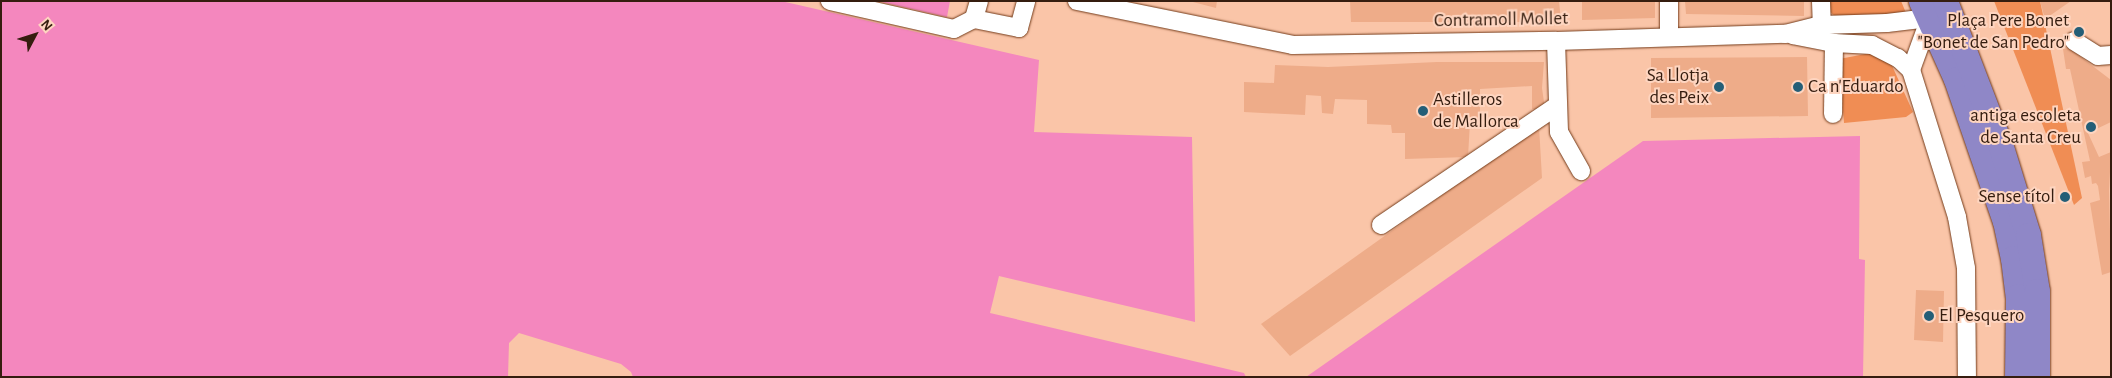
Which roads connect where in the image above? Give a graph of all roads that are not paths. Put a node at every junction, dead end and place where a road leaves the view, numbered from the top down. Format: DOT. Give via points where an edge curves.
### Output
graph roads {
  1 [pos="830,1"];
  2 [pos="979,1"];
  3 [pos="1026,1"];
  4 [pos="1077,1"];
  5 [pos="1669,1"];
  6 [pos="1822,1"];
  7 [pos="1933,5"];
  8 [pos="974,19"];
  9 [pos="1822,25"];
  10 [pos="1785,34"];
  11 [pos="1668,37"];
  12 [pos="1556,41"];
  13 [pos="2074,41"];
  14 [pos="1834,42"];
  15 [pos="2108,62"];
  16 [pos="1911,70"];
  17 [pos="1558,106"];
  18 [pos="1833,114"];
  19 [pos="1581,171"];
  20 [pos="1381,225"];
  21 [pos="1967,377"];
  22 [pos="2017,377"];
  23 [pos="2037,377"];
  1 -- 8 [label="street" via="954,29"];
  2 -- 8 [label="street"];
  3 -- 8 [label="street" via="1019,28"];
  4 -- 12 [label="street, Contramoll Mollet" via="1293,45"];
  5 -- 11 [label="street"];
  6 -- 9 [label="street"];
  7 -- 9 [label="street, Contramoll Mollet" via="1887,23"];
  7 -- 16 [label="street"];
  7 -- 22 [label="highway" via="2005,221 2018,296"];
  7 -- 23 [label="highway" via="2001,147 2028,236 2036,291"];
  9 -- 10 [label="street, Contramoll Mollet"];
  10 -- 11 [label="street, Contramoll Mollet"];
  10 -- 14 [label="street"];
  11 -- 12 [label="street, Contramoll Mollet"];
  12 -- 17 [label="street"];
  13 -- 15 [label="street"];
  14 -- 16 [label="street" via="1872,45 1898,58"];
  14 -- 18 [label="street"];
  16 -- 21 [label="street" via="1958,217 1966,268"];
  17 -- 19 [label="street" via="1559,132"];
  17 -- 20 [label="street"];
}
